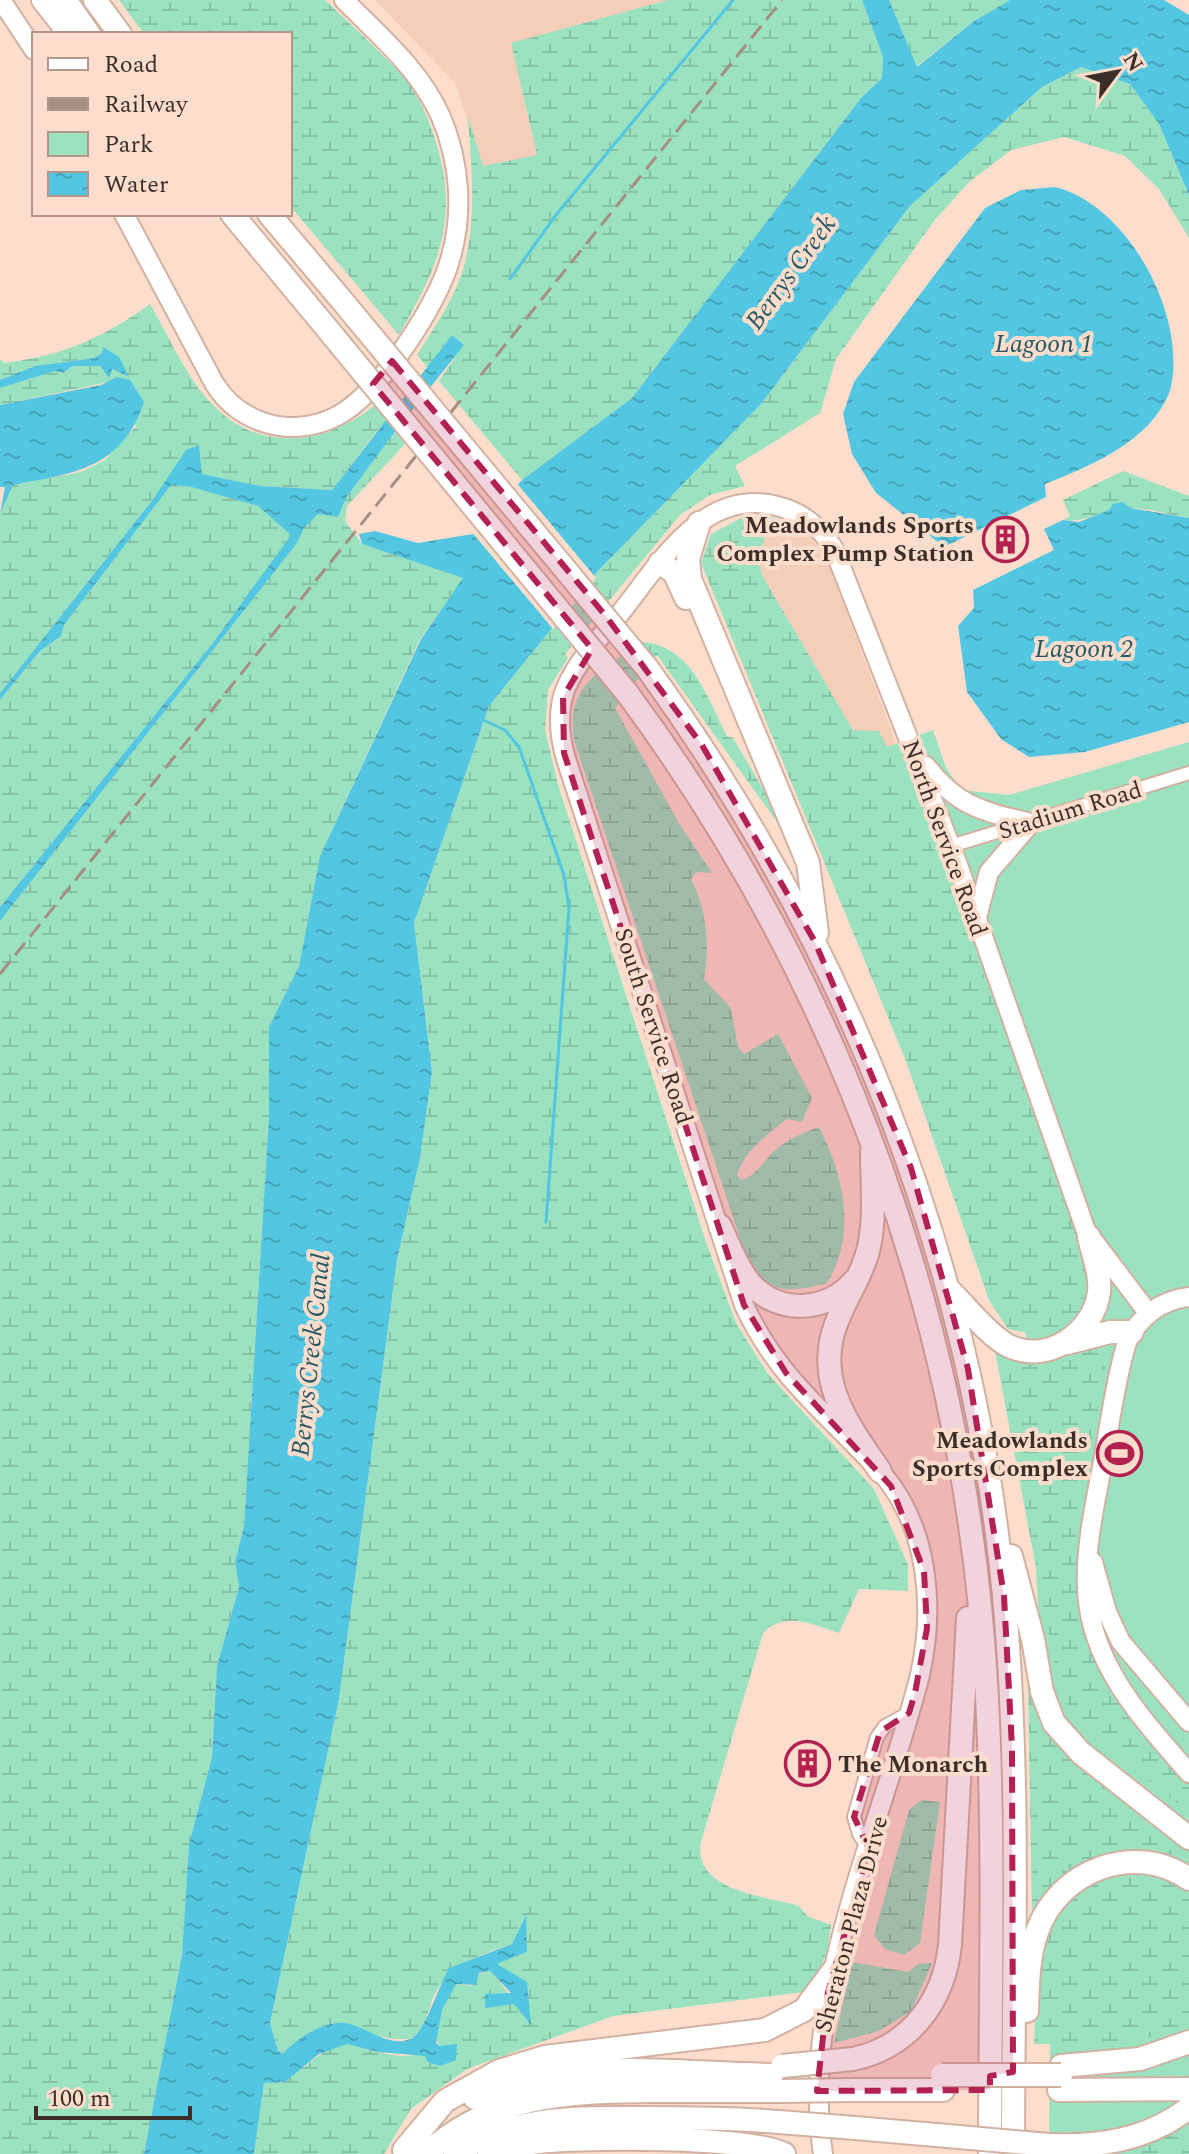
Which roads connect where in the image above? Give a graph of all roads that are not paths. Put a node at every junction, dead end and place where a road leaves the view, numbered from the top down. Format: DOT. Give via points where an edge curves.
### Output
graph roads {
  1 [pos="1,0"];
  2 [pos="43,0"];
  3 [pos="65,0"];
  4 [pos="95,0"];
  5 [pos="344,0"];
  6 [pos="68,32"];
  7 [pos="88,32"];
  8 [pos="119,32"];
  9 [pos="32,47"];
  10 [pos="125,216"];
  11 [pos="234,216"];
  12 [pos="271,216"];
  13 [pos="699,523"];
  14 [pos="660,563"];
  15 [pos="914,751"];
  16 [pos="1189,773"];
  17 [pos="790,819"];
  18 [pos="1031,823"];
  19 [pos="951,846"];
  20 [pos="977,920"];
  21 [pos="819,950"];
  22 [pos="873,1138"];
  23 [pos="720,1226"];
  24 [pos="1089,1237"];
  25 [pos="859,1273"];
  26 [pos="949,1290"];
  27 [pos="1189,1297"];
  28 [pos="1149,1314"];
  29 [pos="1132,1332"];
  30 [pos="1063,1344"];
  31 [pos="880,1471"];
  32 [pos="988,1474"];
  33 [pos="1090,1551"];
  34 [pos="973,1553"];
  35 [pos="1189,1722"];
  36 [pos="1189,1773"];
  37 [pos="1189,1838"];
  38 [pos="1189,1879"];
  39 [pos="833,1971"];
  40 [pos="1189,2042"];
  41 [pos="1005,2073"];
  42 [pos="852,2075"];
  43 [pos="1189,2075"];
  44 [pos="782,2077"];
  45 [pos="1060,2077"];
  46 [pos="942,2083"];
  47 [pos="1189,2089"];
  48 [pos="1189,2108"];
  49 [pos="402,2152"];
  50 [pos="426,2154"];
  51 [pos="455,2154"];
  52 [pos="489,2154"];
  53 [pos="784,2154"];
  54 [pos="823,2154"];
  55 [pos="990,2154"];
  56 [pos="1013,2154"];
  1 -- 9 [label="street"];
  2 -- 6 [label="highway"];
  3 -- 7 [label="highway"];
  4 -- 8 [label="highway"];
  5 -- 10 [label="street" via="403,59 430,97 450,141 458,195 454,247 437,295 359,400 336,417 300,427 265,423 235,407 214,383"];
  11 -- 22 [label="highway, bridge" via="627,693 694,788 817,1007"];
  12 -- 21 [label="highway, bridge" via="647,668 742,809"];
  13 -- 14 [label="street, North Service Road"];
  13 -- 15 [label="street, North Service Road" via="729,507 765,503 800,515 823,533 846,575"];
  13 -- 17 [label="highway" via="688,559 690,579"];
  14 -- 17 [label="highway" via="677,577 752,755"];
  14 -- 23 [label="street, South Service Road" via="572,677 561,705 560,737"];
  15 -- 18 [label="street" via="942,786 967,805"];
  15 -- 19 [label="street, North Service Road"];
  16 -- 18 [label="street, Stadium Road"];
  17 -- 21 [label="highway" via="808,863"];
  18 -- 19 [label="street, Stadium Road"];
  18 -- 20 [label="street" via="989,872"];
  19 -- 20 [label="street, North Service Road"];
  20 -- 24 [label="street, North Service Road"];
  21 -- 26 [label="highway" via="898,1132"];
  22 -- 25 [label="highway" via="871,1238"];
  22 -- 34 [label="highway" via="938,1351"];
  23 -- 25 [label="highway" via="750,1283 782,1303 827,1301 848,1288"];
  23 -- 31 [label="street, South Service Road" via="738,1292 763,1341 832,1425"];
  24 -- 28 [label="street, North Service Road"];
  24 -- 30 [label="highway" via="1099,1280 1097,1302 1087,1322"];
  25 -- 31 [label="highway" via="833,1332 830,1379 841,1413"];
  26 -- 30 [label="highway" via="1011,1347 1030,1351"];
  26 -- 32 [label="highway"];
  27 -- 28 [label="street"];
  28 -- 29 [label="street"];
  29 -- 30 [label="highway"];
  29 -- 33 [label="street" via="1121,1364"];
  31 -- 39 [label="street, Sheraton Plaza Drive" via="912,1526 927,1590 925,1647"];
  32 -- 37 [label="highway" via="1054,1723 1081,1753"];
  32 -- 41 [label="highway" via="1004,1596 1011,1709"];
  33 -- 35 [label="street" via="1121,1642"];
  33 -- 36 [label="street" via="1089,1602 1109,1665 1136,1711"];
  34 -- 42 [label="highway" via="947,1965 929,2009 911,2030"];
  34 -- 55 [label="highway" via="988,1712"];
  38 -- 41 [label="highway" via="1153,1863 1123,1862 1088,1873 1060,1894 1034,1942 1027,2012"];
  39 -- 49 [label="highway" via="804,2010 765,2030 559,2055 499,2071 445,2101"];
  39 -- 54 [label="street, Sheraton Plaza Drive" via="819,2050"];
  40 -- 45 [label="highway" via="1168,2052"];
  41 -- 45 [label="highway, bridge"];
  41 -- 46 [label="highway, bridge"];
  41 -- 56 [label="highway"];
  42 -- 44 [label="highway, bridge"];
  42 -- 44 [label="highway, bridge"];
  42 -- 46 [label="highway"];
  43 -- 45 [label="highway"];
  44 -- 49 [label="highway" via="573,2073 526,2079 462,2105"];
  44 -- 50 [label="highway" via="538,2096 486,2114"];
  45 -- 46 [label="highway"];
  45 -- 47 [label="highway"];
  48 -- 51 [label="highway, bridge" via="1143,2134 1111,2142 1049,2145 779,2122 561,2118 495,2132"];
  52 -- 53 [label="highway" via="561,2141 743,2143"];
}
